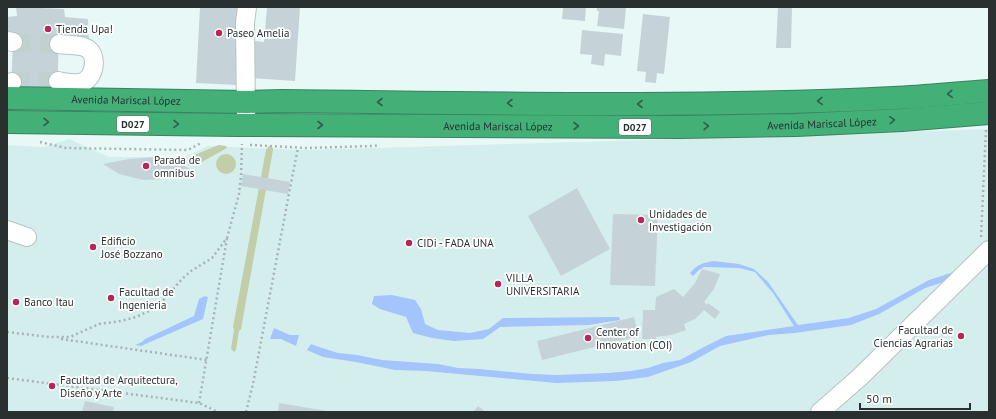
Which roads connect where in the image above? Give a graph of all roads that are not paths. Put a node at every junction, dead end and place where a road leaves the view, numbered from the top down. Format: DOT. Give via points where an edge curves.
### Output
graph roads {
  1 [pos="247,7"];
  2 [pos="59,44"];
  3 [pos="58,81"];
  4 [pos="9,88"];
  5 [pos="84,91"];
  6 [pos="989,91"];
  7 [pos="246,102"];
  8 [pos="987,121"];
  9 [pos="7,122"];
  10 [pos="240,135"];
  11 [pos="7,230"];
  12 [pos="27,237"];
  13 [pos="985,254"];
  14 [pos="820,412"];
  1 -- 7 [label="lane"];
  2 -- 5 [label="lane" via="85,47 94,58 94,70"];
  3 -- 5 [label="lane"];
  4 -- 5 [label="highway, Avenida Mariscal López / D027"];
  5 -- 7 [label="highway, Avenida Mariscal López / D027"];
  6 -- 7 [label="highway, Avenida Mariscal López / D027, one-way" via="895,98 679,104"];
  7 -- 10 [label="lane" via="246,123 239,123"];
  10 -- 8 [label="highway, Avenida Mariscal López / D027, one-way" via="796,125 902,120"];
  9 -- 10 [label="highway, Avenida Mariscal López / D027, one-way"];
  11 -- 12 [label="lane"];
  13 -- 14 [label="lane" via="860,377"];
}
